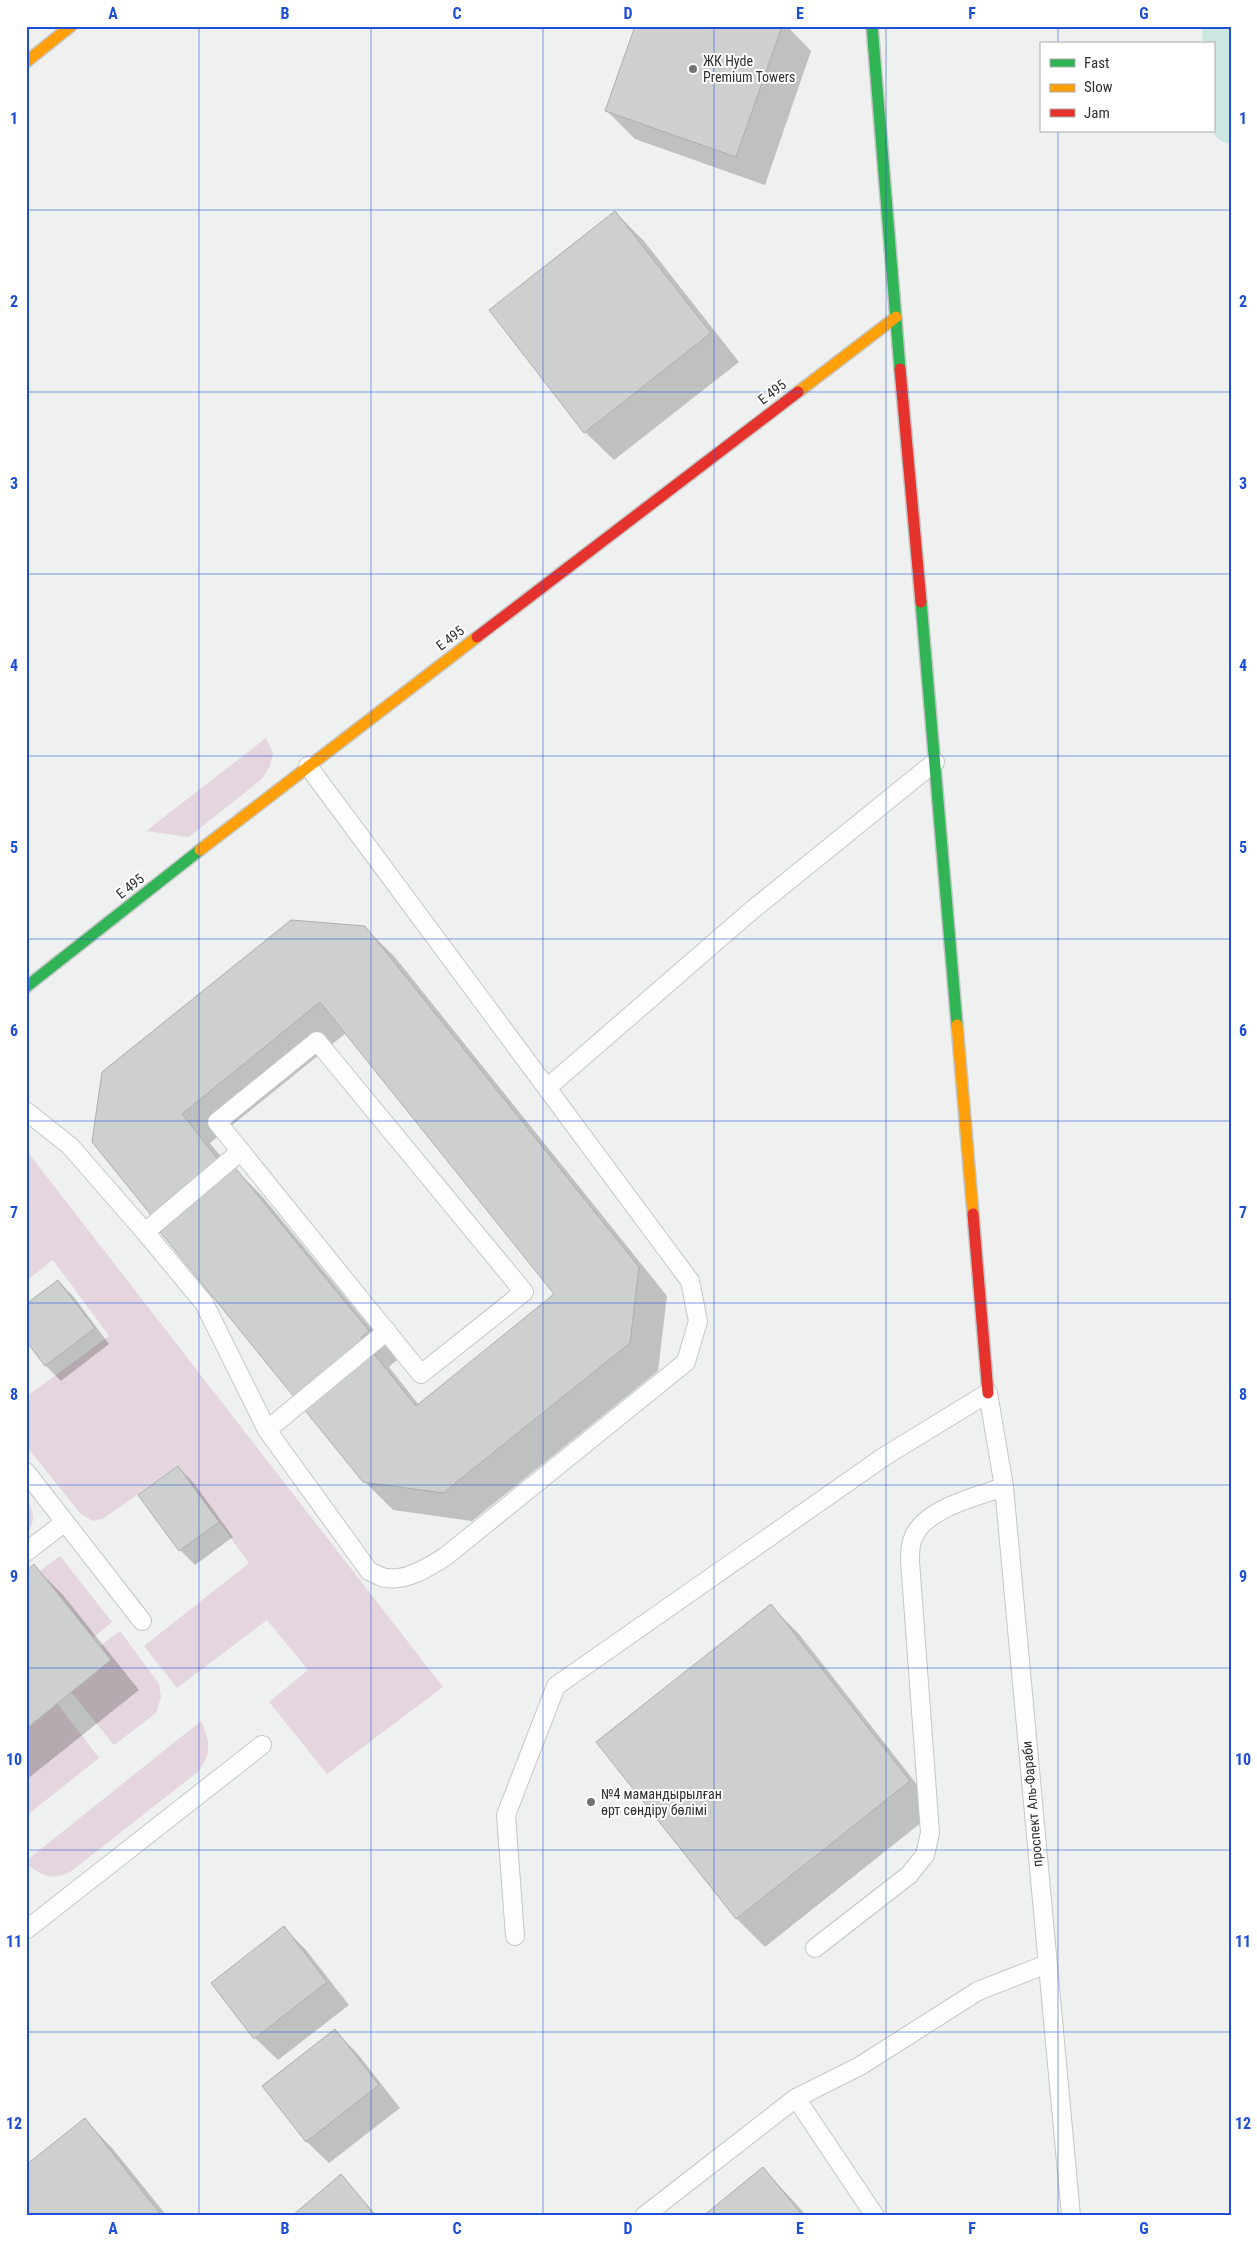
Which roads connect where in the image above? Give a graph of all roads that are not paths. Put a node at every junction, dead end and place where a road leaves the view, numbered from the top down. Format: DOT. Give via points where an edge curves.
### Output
graph roads {
  1 [pos="71,26"];
  2 [pos="872,26"];
  3 [pos="26,62"];
  4 [pos="896,317"];
  5 [pos="935,762"];
  6 [pos="308,766"];
  7 [pos="26,987"];
  8 [pos="547,1088"];
  9 [pos="26,1111"];
  10 [pos="241,1151"];
  11 [pos="145,1232"];
  12 [pos="386,1331"];
  13 [pos="988,1393"];
  14 [pos="267,1430"];
  15 [pos="26,1472"];
  16 [pos="1004,1486"];
  17 [pos="65,1522"];
  18 [pos="26,1552"];
  19 [pos="142,1621"];
  20 [pos="262,1745"];
  21 [pos="26,1930"];
  22 [pos="515,1936"];
  23 [pos="815,1948"];
  24 [pos="1047,1964"];
  25 [pos="796,2098"];
  26 [pos="644,2216"];
  27 [pos="875,2216"];
  28 [pos="1071,2216"];
  1 -- 3 [label="street"];
  2 -- 4 [label="street"];
  4 -- 5 [label="street"];
  4 -- 6 [label="street, E 495"];
  5 -- 8 [label="lane" via="751,911"];
  5 -- 13 [label="street"];
  6 -- 7 [label="street, E 495"];
  6 -- 8 [label="lane"];
  8 -- 14 [label="lane" via="690,1280 698,1321 686,1362 446,1556 426,1570 403,1576 387,1578 369,1571"];
  9 -- 11 [label="lane" via="70,1146"];
  10 -- 11 [label="lane"];
  10 -- 12 [label="lane"];
  10 -- 12 [label="lane" via="216,1122 317,1041 524,1292 421,1374"];
  11 -- 14 [label="lane" via="204,1303"];
  12 -- 14 [label="lane"];
  13 -- 16 [label="lane, проспект Аль-Фараби"];
  13 -- 22 [label="lane" via="885,1456 556,1686 506,1815"];
  15 -- 17 [label="lane"];
  16 -- 23 [label="lane" via="938,1510 912,1540 910,1561 930,1833 925,1855 910,1875"];
  16 -- 24 [label="lane, проспект Аль-Фараби"];
  17 -- 18 [label="lane"];
  17 -- 19 [label="lane"];
  20 -- 21 [label="lane"];
  24 -- 25 [label="lane" via="978,1991 860,2066"];
  24 -- 28 [label="lane, проспект Аль-Фараби"];
  25 -- 26 [label="lane"];
  25 -- 27 [label="lane"];
}
